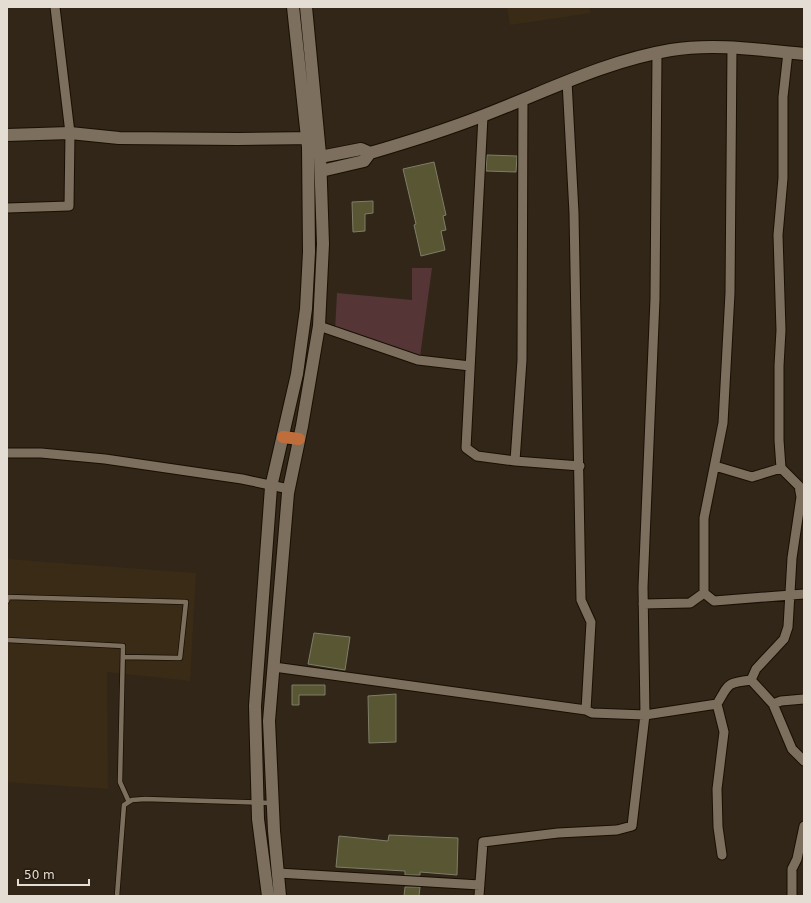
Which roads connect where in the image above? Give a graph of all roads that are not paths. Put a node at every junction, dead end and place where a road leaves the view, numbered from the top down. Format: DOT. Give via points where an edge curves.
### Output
graph roads {
  1 [pos="55,7"];
  2 [pos="293,7"];
  3 [pos="306,7"];
  4 [pos="732,47"];
  5 [pos="788,52"];
  6 [pos="657,53"];
  7 [pos="804,54"];
  8 [pos="567,81"];
  9 [pos="523,98"];
  10 [pos="483,116"];
  11 [pos="70,133"];
  12 [pos="7,135"];
  13 [pos="312,138"];
  14 [pos="370,153"];
  15 [pos="320,157"];
  16 [pos="321,171"];
  17 [pos="7,208"];
  18 [pos="319,326"];
  19 [pos="470,366"];
  20 [pos="283,437"];
  21 [pos="299,439"];
  22 [pos="7,453"];
  23 [pos="515,461"];
  24 [pos="580,466"];
  25 [pos="715,466"];
  26 [pos="781,468"];
  27 [pos="271,487"];
  28 [pos="289,489"];
  29 [pos="704,593"];
  30 [pos="804,594"];
  31 [pos="790,595"];
  32 [pos="7,601"];
  33 [pos="643,604"];
  34 [pos="7,640"];
  35 [pos="123,657"];
  36 [pos="274,667"];
  37 [pos="751,680"];
  38 [pos="804,699"];
  39 [pos="717,704"];
  40 [pos="773,704"];
  41 [pos="586,710"];
  42 [pos="645,715"];
  43 [pos="804,761"];
  44 [pos="130,802"];
  45 [pos="258,803"];
  46 [pos="272,803"];
  47 [pos="804,826"];
  48 [pos="722,855"];
  49 [pos="278,873"];
  50 [pos="480,885"];
  51 [pos="117,896"];
  52 [pos="268,896"];
  53 [pos="280,896"];
  54 [pos="479,896"];
  55 [pos="792,896"];
  1 -- 11 [label="street"];
  2 -- 13 [label="main road"];
  3 -- 13 [label="main road"];
  4 -- 5 [label="main road"];
  4 -- 6 [label="main road" via="716,46"];
  4 -- 25 [label="street" via="730,293 723,423"];
  5 -- 7 [label="main road"];
  5 -- 26 [label="street" via="783,97 783,178 778,235"];
  6 -- 8 [label="main road" via="616,63"];
  6 -- 33 [label="street" via="655,299"];
  8 -- 9 [label="main road"];
  8 -- 24 [label="street" via="574,212"];
  9 -- 10 [label="main road"];
  9 -- 23 [label="street" via="522,360"];
  10 -- 14 [label="main road"];
  10 -- 19 [label="street"];
  11 -- 12 [label="main road"];
  11 -- 13 [label="main road" via="119,138"];
  11 -- 17 [label="street" via="69,206"];
  13 -- 15 [label="main road"];
  13 -- 20 [label="main road" via="306,309 297,374"];
  14 -- 15 [label="main road" via="361,149"];
  14 -- 16 [label="main road" via="364,161"];
  15 -- 16 [label="main road"];
  16 -- 18 [label="main road" via="323,244"];
  18 -- 19 [label="street" via="418,360"];
  18 -- 21 [label="main road"];
  19 -- 23 [label="street" via="466,448 477,456"];
  20 -- 21 [label="main road"];
  20 -- 27 [label="main road"];
  21 -- 28 [label="main road"];
  22 -- 27 [label="street" via="41,453 105,459 242,480"];
  23 -- 24 [label="street"];
  24 -- 41 [label="street" via="581,600 591,622"];
  25 -- 26 [label="street" via="752,477"];
  25 -- 29 [label="street" via="704,518"];
  26 -- 31 [label="street" via="799,486 802,497 792,558"];
  27 -- 28 [label="street"];
  27 -- 45 [label="main road" via="255,706"];
  28 -- 36 [label="main road"];
  29 -- 31 [label="street" via="714,601"];
  29 -- 33 [label="street" via="690,603"];
  30 -- 31 [label="street"];
  31 -- 37 [label="street" via="788,627 784,639 756,669"];
  32 -- 35 [label="lane" via="8,597 186,602 180,658"];
  33 -- 42 [label="street"];
  34 -- 35 [label="lane" via="123,646"];
  35 -- 44 [label="lane" via="120,782"];
  36 -- 41 [label="street"];
  36 -- 46 [label="main road" via="269,721"];
  37 -- 39 [label="street" via="731,683 725,688"];
  37 -- 40 [label="street"];
  38 -- 40 [label="street"];
  39 -- 42 [label="street"];
  39 -- 48 [label="street" via="724,732 717,789"];
  40 -- 43 [label="street" via="792,749"];
  41 -- 42 [label="street" via="592,713"];
  42 -- 50 [label="street" via="632,826 617,830 483,842"];
  44 -- 45 [label="lane" via="145,799"];
  44 -- 51 [label="lane" via="124,805"];
  45 -- 46 [label="lane"];
  45 -- 52 [label="main road"];
  46 -- 49 [label="main road"];
  47 -- 55 [label="street" via="797,859 792,869"];
  49 -- 50 [label="street"];
  49 -- 53 [label="main road"];
  50 -- 54 [label="street"];
}
